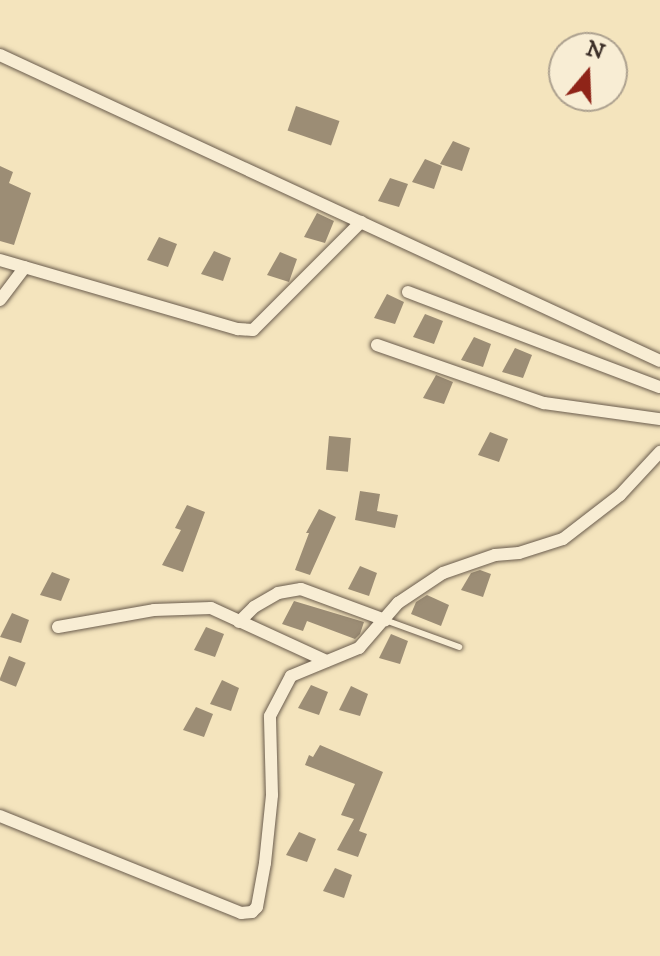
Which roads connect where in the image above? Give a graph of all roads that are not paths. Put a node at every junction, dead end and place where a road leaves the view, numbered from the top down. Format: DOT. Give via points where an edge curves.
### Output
graph roads {
  1 [pos="5,57"];
  2 [pos="0,71"];
  3 [pos="361,222"];
  4 [pos="0,260"];
  5 [pos="25,267"];
  6 [pos="408,292"];
  7 [pos="0,300"];
  8 [pos="377,345"];
  9 [pos="660,361"];
  10 [pos="660,387"];
  11 [pos="660,419"];
  12 [pos="660,452"];
  13 [pos="385,620"];
  14 [pos="239,622"];
  15 [pos="58,627"];
  16 [pos="459,647"];
  17 [pos="326,661"];
  18 [pos="0,816"];
  1 -- 2 [label="street"];
  1 -- 3 [label="street"];
  3 -- 5 [label="street" via="253,330"];
  3 -- 9 [label="street"];
  4 -- 5 [label="street"];
  5 -- 7 [label="street"];
  6 -- 10 [label="street"];
  8 -- 11 [label="street" via="544,403"];
  12 -- 13 [label="street" via="620,495 563,539 443,573 398,603"];
  13 -- 14 [label="street" via="301,589 278,593"];
  13 -- 16 [label="lane"];
  13 -- 17 [label="street" via="359,648"];
  14 -- 15 [label="street" via="211,608 189,608"];
  14 -- 17 [label="street"];
  17 -- 18 [label="street" via="291,676 270,716 272,795 265,863 257,907 248,914"];
}
